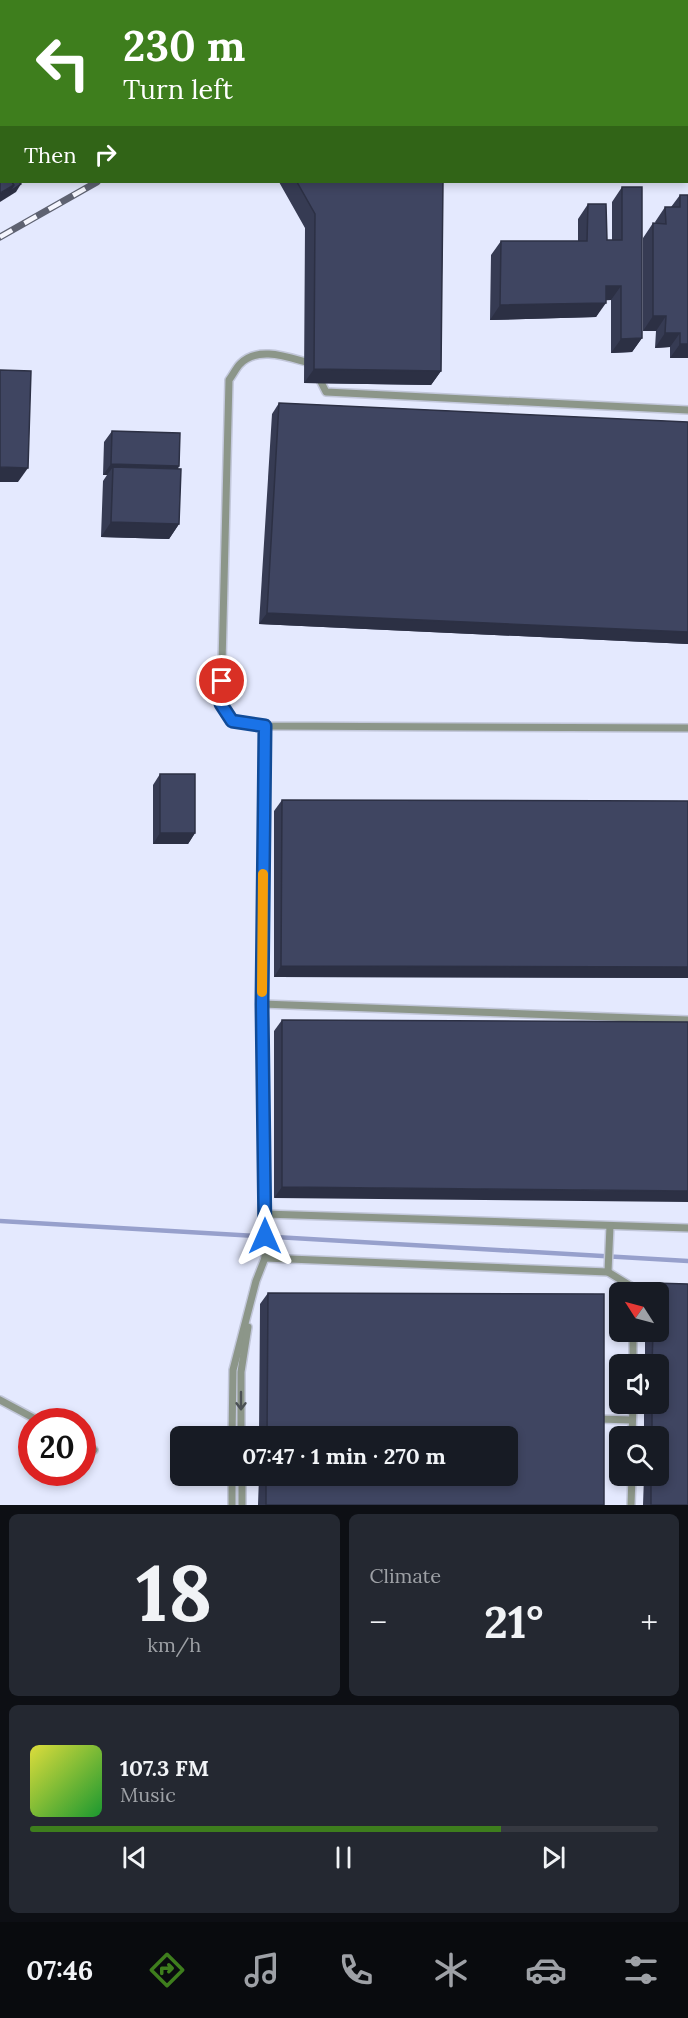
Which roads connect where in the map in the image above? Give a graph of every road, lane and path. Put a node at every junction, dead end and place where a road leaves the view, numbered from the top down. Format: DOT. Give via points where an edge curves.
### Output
graph roads {
  1 [pos="688,410"];
  2 [pos="265,726"];
  3 [pos="688,728"];
  4 [pos="262,1004"];
  5 [pos="688,1020"];
  6 [pos="265,1214"];
  7 [pos="610,1226"];
  8 [pos="688,1228"];
  9 [pos="265,1258"];
  10 [pos="608,1272"];
  11 [pos="256,1281"];
  12 [pos="622,1282"];
  13 [pos="0,1400"];
  14 [pos="18,1409"];
  15 [pos="632,1414"];
  16 [pos="599,1419"];
  17 [pos="632,1420"];
  18 [pos="232,1426"];
  19 [pos="241,1426"];
  20 [pos="632,1426"];
  21 [pos="232,1486"];
  22 [pos="242,1486"];
  23 [pos="632,1486"];
  24 [pos="232,1505"];
  25 [pos="242,1505"];
  26 [pos="631,1505"];
  1 -- 2 [label="lane" via="326,392 311,363 277,354 257,355 241,362 229,380 221,704 232,721"];
  2 -- 3 [label="lane"];
  2 -- 4 [label="lane"];
  4 -- 5 [label="lane"];
  4 -- 6 [label="lane"];
  6 -- 7 [label="lane"];
  6 -- 9 [label="lane"];
  7 -- 8 [label="lane"];
  7 -- 10 [label="lane"];
  9 -- 10 [label="lane"];
  9 -- 11 [label="lane"];
  10 -- 12 [label="lane"];
  11 -- 18 [label="lane" via="233,1370"];
  11 -- 19 [label="lane, one-way" via="241,1372"];
  13 -- 14 [label="lane"];
  15 -- 17 [label="lane"];
  16 -- 17 [label="lane"];
  17 -- 20 [label="lane"];
  21 -- 24 [label="lane"];
  22 -- 25 [label="lane"];
  23 -- 26 [label="lane"];
}
